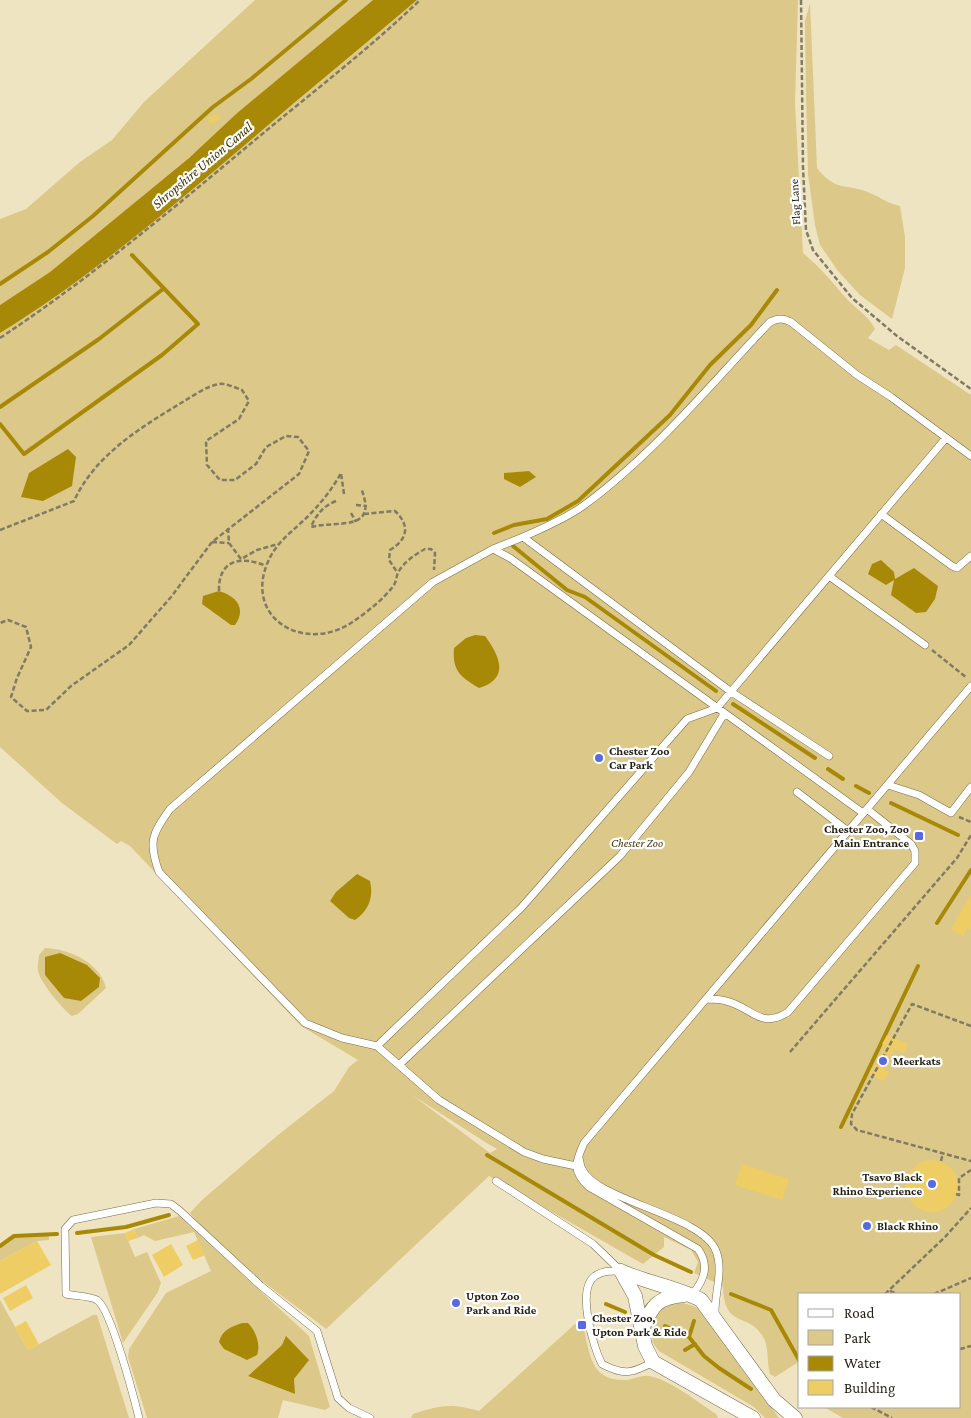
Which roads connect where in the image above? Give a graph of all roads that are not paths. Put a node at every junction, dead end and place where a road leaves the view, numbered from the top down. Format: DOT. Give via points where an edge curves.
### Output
graph roads {
  1 [pos="946,438"];
  2 [pos="971,456"];
  3 [pos="881,514"];
  4 [pos="523,537"];
  5 [pos="493,548"];
  6 [pos="971,556"];
  7 [pos="829,576"];
  8 [pos="925,645"];
  9 [pos="971,686"];
  10 [pos="730,691"];
  11 [pos="717,708"];
  12 [pos="724,714"];
  13 [pos="829,756"];
  14 [pos="888,785"];
  15 [pos="971,788"];
  16 [pos="798,792"];
  17 [pos="865,811"];
  18 [pos="848,832"];
  19 [pos="706,999"];
  20 [pos="377,1046"];
  21 [pos="399,1065"];
  22 [pos="579,1155"];
  23 [pos="576,1166"];
  24 [pos="496,1181"];
  25 [pos="621,1271"];
  26 [pos="692,1295"];
  27 [pos="715,1318"];
  28 [pos="642,1330"];
  29 [pos="653,1362"];
  30 [pos="748,1417"];
  31 [pos="139,1418"];
  32 [pos="370,1418"];
  33 [pos="795,1418"];
  1 -- 2 [label="lane"];
  1 -- 3 [label="lane"];
  1 -- 4 [label="lane" via="857,375 791,322 775,320 613,483 582,507"];
  3 -- 6 [label="lane" via="952,566 957,568"];
  3 -- 7 [label="lane"];
  4 -- 5 [label="lane"];
  4 -- 10 [label="lane"];
  5 -- 11 [label="lane"];
  5 -- 20 [label="lane" via="433,582 170,809 155,829 151,850 159,872 304,1023 342,1038"];
  7 -- 8 [label="lane"];
  7 -- 10 [label="lane"];
  9 -- 14 [label="lane"];
  10 -- 11 [label="lane"];
  10 -- 13 [label="lane"];
  11 -- 12 [label="lane"];
  11 -- 20 [label="lane" via="687,719 521,908"];
  12 -- 17 [label="lane"];
  12 -- 21 [label="lane" via="689,772 620,856"];
  14 -- 15 [label="lane" via="918,795 951,813"];
  14 -- 17 [label="lane"];
  16 -- 18 [label="lane"];
  17 -- 18 [label="lane"];
  17 -- 19 [label="lane" via="911,844 915,863 788,1012 768,1019 727,1001"];
  18 -- 19 [label="lane"];
  19 -- 22 [label="lane" via="584,1143"];
  20 -- 21 [label="lane"];
  21 -- 23 [label="lane" via="439,1100 524,1152"];
  22 -- 23 [label="lane"];
  22 -- 27 [label="lane" via="582,1169 602,1186 696,1231 712,1243 719,1264"];
  23 -- 26 [label="lane" via="579,1178 589,1187 698,1249 704,1257 705,1267 702,1281"];
  24 -- 25 [label="lane" via="593,1244"];
  25 -- 26 [label="street" via="642,1281"];
  25 -- 28 [label="street" via="635,1296"];
  25 -- 29 [label="lane" via="605,1270 594,1276 588,1285 588,1312 597,1354 602,1364 624,1372 636,1372"];
  26 -- 27 [label="street" via="701,1300"];
  26 -- 28 [label="street" via="661,1299"];
  27 -- 33 [label="street" via="774,1400"];
  28 -- 29 [label="street"];
  29 -- 30 [label="street"];
  31 -- 32 [label="lane" via="122,1356 103,1307 97,1300 66,1294 65,1229 74,1220 156,1203 171,1204 180,1211 261,1286 317,1331 338,1398 349,1408"];
}
